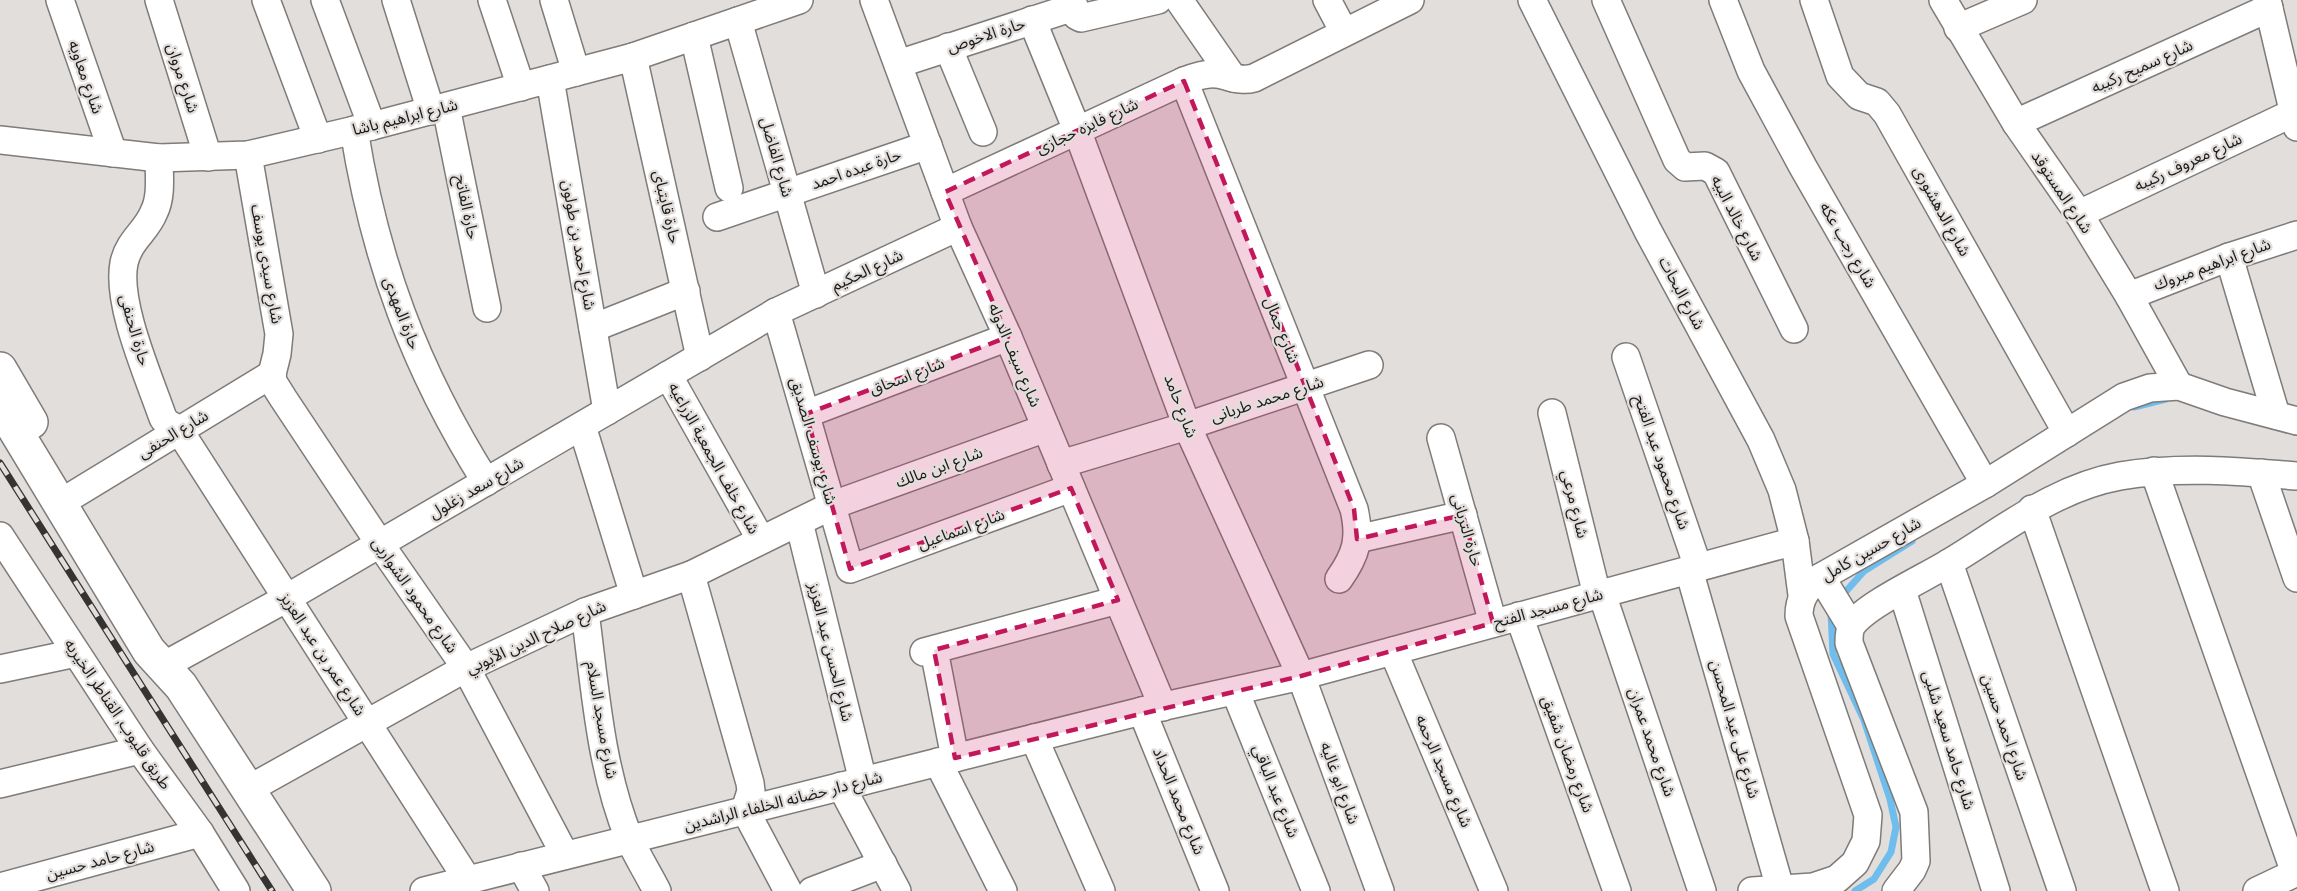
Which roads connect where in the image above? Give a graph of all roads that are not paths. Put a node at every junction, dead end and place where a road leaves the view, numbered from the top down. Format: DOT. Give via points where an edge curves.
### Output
graph roads {
  1 [pos="60,0"];
  2 [pos="159,0"];
  3 [pos="266,0"];
  4 [pos="324,0"];
  5 [pos="396,0"];
  6 [pos="492,0"];
  7 [pos="554,0"];
  8 [pos="799,0"];
  9 [pos="874,0"];
  10 [pos="1158,0"];
  11 [pos="1179,0"];
  12 [pos="1327,0"];
  13 [pos="1410,0"];
  14 [pos="1532,0"];
  15 [pos="1606,0"];
  16 [pos="1723,0"];
  17 [pos="1814,0"];
  18 [pos="1942,0"];
  19 [pos="2023,0"];
  20 [pos="1073,3"];
  21 [pos="2268,4"];
  22 [pos="1032,20"];
  23 [pos="738,21"];
  24 [pos="1958,28"];
  25 [pos="1344,32"];
  26 [pos="694,36"];
  27 [pos="948,47"];
  28 [pos="633,57"];
  29 [pos="898,64"];
  30 [pos="576,72"];
  31 [pos="1233,78"];
  32 [pos="550,79"];
  33 [pos="1184,81"];
  34 [pos="520,87"];
  35 [pos="439,109"];
  36 [pos="2296,117"];
  37 [pos="2016,123"];
  38 [pos="363,128"];
  39 [pos="1077,130"];
  40 [pos="983,132"];
  41 [pos="0,140"];
  42 [pos="318,140"];
  43 [pos="928,145"];
  44 [pos="113,153"];
  45 [pos="248,155"];
  46 [pos="208,157"];
  47 [pos="159,158"];
  48 [pos="729,188"];
  49 [pos="945,192"];
  50 [pos="787,193"];
  51 [pos="2079,214"];
  52 [pos="717,217"];
  53 [pos="958,227"];
  54 [pos="2297,235"];
  55 [pos="2229,257"];
  56 [pos="686,291"];
  57 [pos="816,294"];
  58 [pos="2128,296"];
  59 [pos="487,308"];
  60 [pos="776,312"];
  61 [pos="593,328"];
  62 [pos="1794,329"];
  63 [pos="1008,337"];
  64 [pos="700,357"];
  65 [pos="1626,357"];
  66 [pos="1369,365"];
  67 [pos="0,369"];
  68 [pos="272,374"];
  69 [pos="668,375"];
  70 [pos="2178,386"];
  71 [pos="1304,387"];
  72 [pos="0,405"];
  73 [pos="607,411"];
  74 [pos="1552,412"];
  75 [pos="806,414"];
  76 [pos="2286,418"];
  77 [pos="582,426"];
  78 [pos="1187,426"];
  79 [pos="1046,428"];
  80 [pos="179,430"];
  81 [pos="2067,433"];
  82 [pos="1441,438"];
  83 [pos="2154,471"];
  84 [pos="2260,473"];
  85 [pos="1066,476"];
  86 [pos="2297,476"];
  87 [pos="486,482"];
  88 [pos="1985,484"];
  89 [pos="75,494"];
  90 [pos="833,505"];
  91 [pos="2032,509"];
  92 [pos="1463,515"];
  93 [pos="799,522"];
  94 [pos="0,536"];
  95 [pos="1358,538"];
  96 [pos="761,540"];
  97 [pos="1795,541"];
  98 [pos="380,544"];
  99 [pos="1949,563"];
  100 [pos="850,569"];
  101 [pos="1693,569"];
  102 [pos="691,575"];
  103 [pos="1821,577"];
  104 [pos="2297,578"];
  105 [pos="1339,579"];
  106 [pos="1902,590"];
  107 [pos="1599,594"];
  108 [pos="634,595"];
  109 [pos="1802,596"];
  110 [pos="287,598"];
  111 [pos="1118,600"];
  112 [pos="585,612"];
  113 [pos="1519,616"];
  114 [pos="1493,623"];
  115 [pos="1851,626"];
  116 [pos="1393,651"];
  117 [pos="76,653"];
  118 [pos="466,668"];
  119 [pos="0,669"];
  120 [pos="177,673"];
  121 [pos="1301,676"];
  122 [pos="1235,691"];
  123 [pos="1153,709"];
  124 [pos="367,724"];
  125 [pos="1034,738"];
  126 [pos="140,750"];
  127 [pos="946,760"];
  128 [pos="852,783"];
  129 [pos="0,784"];
  130 [pos="249,789"];
  131 [pos="745,810"];
  132 [pos="200,833"];
  133 [pos="630,839"];
  134 [pos="565,855"];
  135 [pos="883,864"];
  136 [pos="521,866"];
  137 [pos="2296,873"];
  138 [pos="467,879"];
  139 [pos="0,887"];
  140 [pos="1780,888"];
  141 [pos="236,891"];
  142 [pos="314,891"];
  143 [pos="424,891"];
  144 [pos="535,891"];
  145 [pos="657,891"];
  146 [pos="788,891"];
  147 [pos="812,891"];
  148 [pos="897,891"];
  149 [pos="1003,891"];
  150 [pos="1101,891"];
  151 [pos="1215,891"];
  152 [pos="1316,891"];
  153 [pos="1380,891"];
  154 [pos="1494,891"];
  155 [pos="1617,891"];
  156 [pos="1702,891"];
  157 [pos="1752,891"];
  158 [pos="1896,891"];
  159 [pos="1996,891"];
  160 [pos="2062,891"];
  161 [pos="2165,891"];
  162 [pos="2257,891"];
  1 -- 44 [label="street, شارع معاويه"];
  2 -- 46 [label="street, شارع مروان"];
  3 -- 42 [label="street"];
  4 -- 38 [label="street, حارة المهدى"];
  5 -- 35 [label="street, حارة الفاتح"];
  6 -- 34 [label="street"];
  7 -- 30 [label="street"];
  8 -- 23 [label="street, شارع ابراهيم باشا"];
  9 -- 29 [label="street, شارع سيف الدوله"];
  10 -- 20 [label="street" via="1081,18"];
  11 -- 31 [label="street"];
  12 -- 25 [label="street"];
  13 -- 25 [label="street, شارع فايزه حجازى"];
  14 -- 97 [label="street, شارع البحات" via="1648,231 1761,441 1782,490"];
  15 -- 62 [label="street, شارع خالد البيه" via="1677,160 1685,167 1705,166 1716,172"];
  16 -- 88 [label="street, شارع رجب عكه" via="1751,71 1792,148"];
  17 -- 81 [label="street, شارع الدهشورى" via="1840,75 1859,96 1877,102 1887,114"];
  18 -- 24 [label="street, شارع المستوقد"];
  19 -- 24 [label="street"];
  20 -- 22 [label="street, حارة الاخوص"];
  21 -- 36 [label="street"];
  21 -- 37 [label="street, شارع سميح ركيبه"];
  22 -- 27 [label="street, حارة الاخوص"];
  22 -- 39 [label="street, شارع حامد"];
  23 -- 26 [label="street, شارع ابراهيم باشا"];
  23 -- 50 [label="street, شارع الفاضل"];
  24 -- 37 [label="street, شارع المستوقد"];
  25 -- 31 [label="street, شارع فايزه حجازى" via="1254,78"];
  26 -- 28 [label="street, شارع ابراهيم باشا"];
  26 -- 48 [label="street"];
  27 -- 29 [label="street, حارة الاخوص"];
  27 -- 40 [label="street"];
  28 -- 30 [label="street, شارع ابراهيم باشا"];
  28 -- 56 [label="street, حارة قايتباى"];
  29 -- 43 [label="street, شارع سيف الدوله"];
  30 -- 32 [label="street, شارع ابراهيم باشا"];
  31 -- 33 [label="street, شارع فايزه حجازى" via="1199,75"];
  32 -- 34 [label="street, شارع ابراهيم باشا"];
  32 -- 61 [label="street, شارع احمد بن طولون"];
  33 -- 39 [label="street, شارع فايزه حجازى"];
  33 -- 71 [label="street, شارع جمال"];
  34 -- 35 [label="street, شارع ابراهيم باشا"];
  35 -- 38 [label="street, شارع ابراهيم باشا"];
  35 -- 59 [label="street, حارة الفاتح"];
  36 -- 51 [label="street, شارع معروف ركيبه"];
  37 -- 51 [label="street, شارع المستوقد"];
  38 -- 42 [label="street, شارع ابراهيم باشا"];
  38 -- 87 [label="street, حارة المهدى" via="369,213 393,294 443,410"];
  39 -- 49 [label="street, شارع فايزه حجازى"];
  39 -- 78 [label="street, شارع حامد"];
  41 -- 44 [label="street, شارع ابراهيم باشا"];
  42 -- 45 [label="street, شارع ابراهيم باشا"];
  43 -- 49 [label="street, شارع سيف الدوله"];
  43 -- 50 [label="street, حارة عبده احمد"];
  44 -- 47 [label="street, شارع ابراهيم باشا"];
  45 -- 46 [label="street, شارع ابراهيم باشا"];
  45 -- 68 [label="street, شارع سيدى يوسف" via="279,334"];
  46 -- 47 [label="street, شارع ابراهيم باشا"];
  47 -- 80 [label="street, حارة الحنفى" via="158,200 147,225 129,248 123,293 163,417"];
  49 -- 53 [label="street, شارع سيف الدوله"];
  50 -- 52 [label="street, حارة عبده احمد"];
  50 -- 57 [label="street, شارع الفاضل"];
  51 -- 58 [label="street, شارع المستوقد"];
  53 -- 57 [label="street, شارع الحكيم"];
  53 -- 63 [label="street, شارع سيف الدوله"];
  54 -- 55 [label="street, شارع ابراهيم مبروك"];
  55 -- 58 [label="street, شارع ابراهيم مبروك"];
  55 -- 76 [label="street"];
  56 -- 61 [label="street"];
  56 -- 64 [label="street, حارة قايتباى"];
  57 -- 60 [label="street, شارع الحكيم"];
  58 -- 70 [label="street, شارع المستوقد"];
  60 -- 64 [label="street, شارع سعد زغلول"];
  60 -- 75 [label="street, شارع يوسف الصديق"];
  61 -- 73 [label="street, شارع احمد بن طولون"];
  63 -- 75 [label="street, شارع اسحاق"];
  63 -- 79 [label="street, شارع سيف الدوله"];
  64 -- 69 [label="street, شارع سعد زغلول"];
  65 -- 101 [label="street, شارع محمود عبد الفتح"];
  66 -- 71 [label="street, شارع محمد طربانى"];
  67 -- 89 [label="main road"];
  68 -- 80 [label="street, شارع الحنفى"];
  68 -- 98 [label="street, شارع محمود الشواربى" via="283,398"];
  69 -- 73 [label="street, شارع سعد زغلول"];
  69 -- 96 [label="street, شارع خلف الجمعية الزراعيه"];
  70 -- 76 [label="street, شارع حسين كامل"];
  70 -- 81 [label="street, شارع حسين كامل" via="2150,388 2124,397"];
  71 -- 78 [label="street, شارع محمد طربانى"];
  71 -- 95 [label="street, شارع جمال" via="1354,509"];
  72 -- 120 [label="main road" via="148,651"];
  73 -- 77 [label="street, شارع سعد زغلول"];
  74 -- 107 [label="street, شارع مرعي"];
  75 -- 90 [label="street, شارع يوسف الصديق"];
  77 -- 87 [label="street, شارع سعد زغلول"];
  77 -- 108 [label="street"];
  78 -- 85 [label="street, شارع محمد طربانى"];
  78 -- 121 [label="street, شارع حامد"];
  79 -- 85 [label="street, شارع سيف الدوله"];
  79 -- 90 [label="street, شارع ابن مالك"];
  80 -- 89 [label="street, شارع الحنفى"];
  80 -- 110 [label="street, شارع عمر بن عبد العزيز"];
  81 -- 88 [label="street, شارع حسين كامل"];
  82 -- 92 [label="street, حارة التربانى"];
  83 -- 84 [label="street"];
  83 -- 91 [label="street" via="2091,484"];
  83 -- 137 [label="street"];
  84 -- 86 [label="street"];
  84 -- 104 [label="street"];
  85 -- 100 [label="street, شارع اسماعيل"];
  85 -- 111 [label="street, شارع سيف الدوله"];
  87 -- 98 [label="street, شارع سعد زغلول"];
  88 -- 103 [label="street, شارع حسين كامل"];
  89 -- 120 [label="main road"];
  90 -- 93 [label="street, شارع صلاح الدين الأيوبي"];
  90 -- 100 [label="street, شارع يوسف الصديق"];
  91 -- 99 [label="street"];
  91 -- 161 [label="street"];
  92 -- 95 [label="street"];
  92 -- 114 [label="street, حارة التربانى"];
  93 -- 96 [label="street, شارع صلاح الدين الأيوبي"];
  93 -- 128 [label="street, شارع الحسن عبد العزيز"];
  94 -- 117 [label="street, طريق قليوب, القناطر الخيريه"];
  95 -- 105 [label="street, شارع جمال" via="1352,561"];
  96 -- 102 [label="street, شارع صلاح الدين الأيوبي"];
  97 -- 101 [label="street, شارع مسجد الفتح"];
  97 -- 109 [label="street, شارع البحات"];
  98 -- 110 [label="street, شارع سعد زغلول"];
  98 -- 118 [label="street, شارع محمود الشواربى"];
  99 -- 106 [label="street"];
  99 -- 160 [label="street, شارع احمد حسين"];
  101 -- 107 [label="street, شارع مسجد الفتح"];
  101 -- 140 [label="street, شارع على عبد المحسن"];
  102 -- 108 [label="street, شارع صلاح الدين الأيوبي"];
  102 -- 131 [label="street" via="750,783"];
  103 -- 109 [label="street, شارع حسين كامل"];
  103 -- 115 [label="street"];
  106 -- 115 [label="street" via="1864,613"];
  106 -- 159 [label="street, شارع حامد سعيد شلبى"];
  107 -- 113 [label="street, شارع مسجد الفتح"];
  107 -- 156 [label="street, شارع محمد عمران"];
  108 -- 112 [label="street, شارع صلاح الدين الأيوبي"];
  109 -- 140 [label="street" via="1802,626 1868,824 1866,841 1855,863 1837,879 1813,887"];
  110 -- 120 [label="street, شارع سعد زغلول"];
  110 -- 124 [label="street, شارع عمر بن عبد العزيز"];
  111 -- 123 [label="street, شارع سيف الدوله"];
  111 -- 127 [label="street" via="929,651"];
  112 -- 118 [label="street, شارع صلاح الدين الأيوبي"];
  112 -- 133 [label="street, شارع مسجد السلام" via="601,733"];
  113 -- 114 [label="street, شارع مسجد الفتح"];
  113 -- 155 [label="street, شارع رمضان شفيق"];
  114 -- 116 [label="street, شارع مسجد الفتح"];
  115 -- 158 [label="street" via="1849,643 1914,812 1916,861"];
  116 -- 121 [label="street, شارع مسجد الفتح"];
  116 -- 154 [label="street, شارع مسجد الرحمه"];
  117 -- 119 [label="street"];
  117 -- 126 [label="street, طريق قليوب, القناطر الخيريه"];
  118 -- 124 [label="street, شارع صلاح الدين الأيوبي"];
  118 -- 134 [label="street, شارع محمود الشواربى"];
  120 -- 130 [label="main road"];
  121 -- 122 [label="street, شارع مسجد الفتح"];
  121 -- 153 [label="street, شارع ابو غاليه"];
  122 -- 123 [label="street, شارع دار حضانه الخلفاء الراشدين"];
  122 -- 152 [label="street, شارع عبد الباقي"];
  123 -- 125 [label="street, شارع دار حضانه الخلفاء الراشدين"];
  123 -- 151 [label="street, شارع محمد الحداد"];
  124 -- 130 [label="street, شارع صلاح الدين الأيوبي"];
  124 -- 138 [label="street, شارع عمر بن عبد العزيز"];
  125 -- 127 [label="street, شارع دار حضانه الخلفاء الراشدين"];
  125 -- 150 [label="street"];
  126 -- 129 [label="street"];
  126 -- 132 [label="street, طريق قليوب, القناطر الخيريه"];
  127 -- 128 [label="street, شارع دار حضانه الخلفاء الراشدين"];
  127 -- 149 [label="street"];
  128 -- 131 [label="street, شارع دار حضانه الخلفاء الراشدين"];
  128 -- 135 [label="street, شارع الحسن عبد العزيز"];
  130 -- 142 [label="main road"];
  131 -- 133 [label="street, شارع دار حضانه الخلفاء الراشدين"];
  131 -- 146 [label="street"];
  132 -- 139 [label="street, شارع حامد حسين"];
  132 -- 141 [label="street, طريق قليوب, القناطر الخيريه"];
  133 -- 134 [label="street, شارع دار حضانه الخلفاء الراشدين"];
  133 -- 145 [label="street, شارع مسجد السلام"];
  134 -- 136 [label="street, شارع دار حضانه الخلفاء الراشدين"];
  135 -- 147 [label="street"];
  135 -- 148 [label="street, شارع الحسن عبد العزيز"];
  136 -- 138 [label="street, شارع دار حضانه الخلفاء الراشدين"];
  136 -- 144 [label="street"];
  137 -- 162 [label="street"];
  138 -- 143 [label="street, شارع دار حضانه الخلفاء الراشدين"];
  140 -- 157 [label="street"];
}
